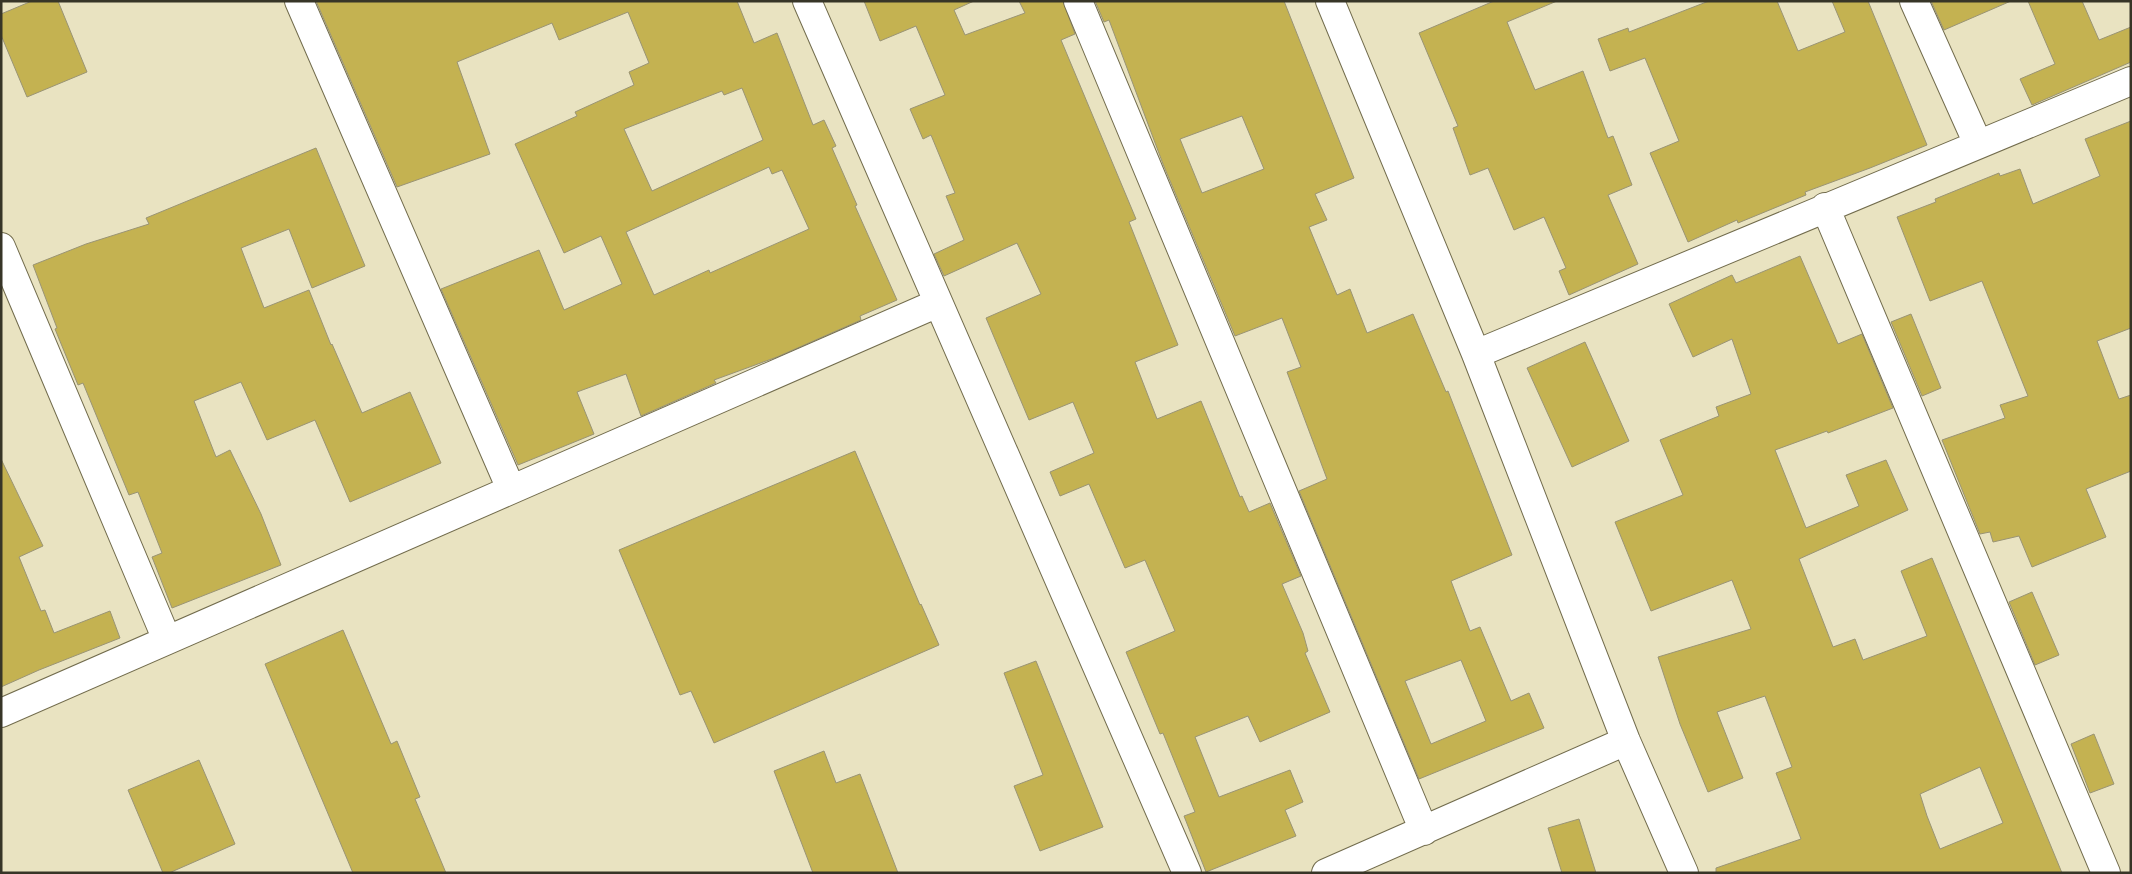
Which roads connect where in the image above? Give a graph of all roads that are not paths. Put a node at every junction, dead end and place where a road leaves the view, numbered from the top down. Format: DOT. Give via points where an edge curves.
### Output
graph roads {
  1 [pos="299,1"];
  2 [pos="807,1"];
  3 [pos="1078,1"];
  4 [pos="1330,1"];
  5 [pos="1914,1"];
  6 [pos="2131,81"];
  7 [pos="1978,144"];
  8 [pos="1825,207"];
  9 [pos="1,247"];
  10 [pos="938,303"];
  11 [pos="1476,354"];
  12 [pos="511,489"];
  13 [pos="167,640"];
  14 [pos="1,713"];
  15 [pos="1626,741"];
  16 [pos="1424,831"];
  17 [pos="1186,873"];
  18 [pos="1326,873"];
  19 [pos="1684,873"];
  20 [pos="2106,873"];
  1 -- 12 [label="street"];
  2 -- 10 [label="street"];
  3 -- 16 [label="street"];
  4 -- 11 [label="street"];
  5 -- 7 [label="street"];
  6 -- 7 [label="street"];
  7 -- 8 [label="street"];
  8 -- 11 [label="street"];
  8 -- 20 [label="street"];
  9 -- 13 [label="street"];
  10 -- 12 [label="street"];
  10 -- 17 [label="street"];
  11 -- 15 [label="street"];
  12 -- 13 [label="street"];
  13 -- 14 [label="street"];
  15 -- 16 [label="street"];
  15 -- 19 [label="street"];
  16 -- 18 [label="street"];
}
